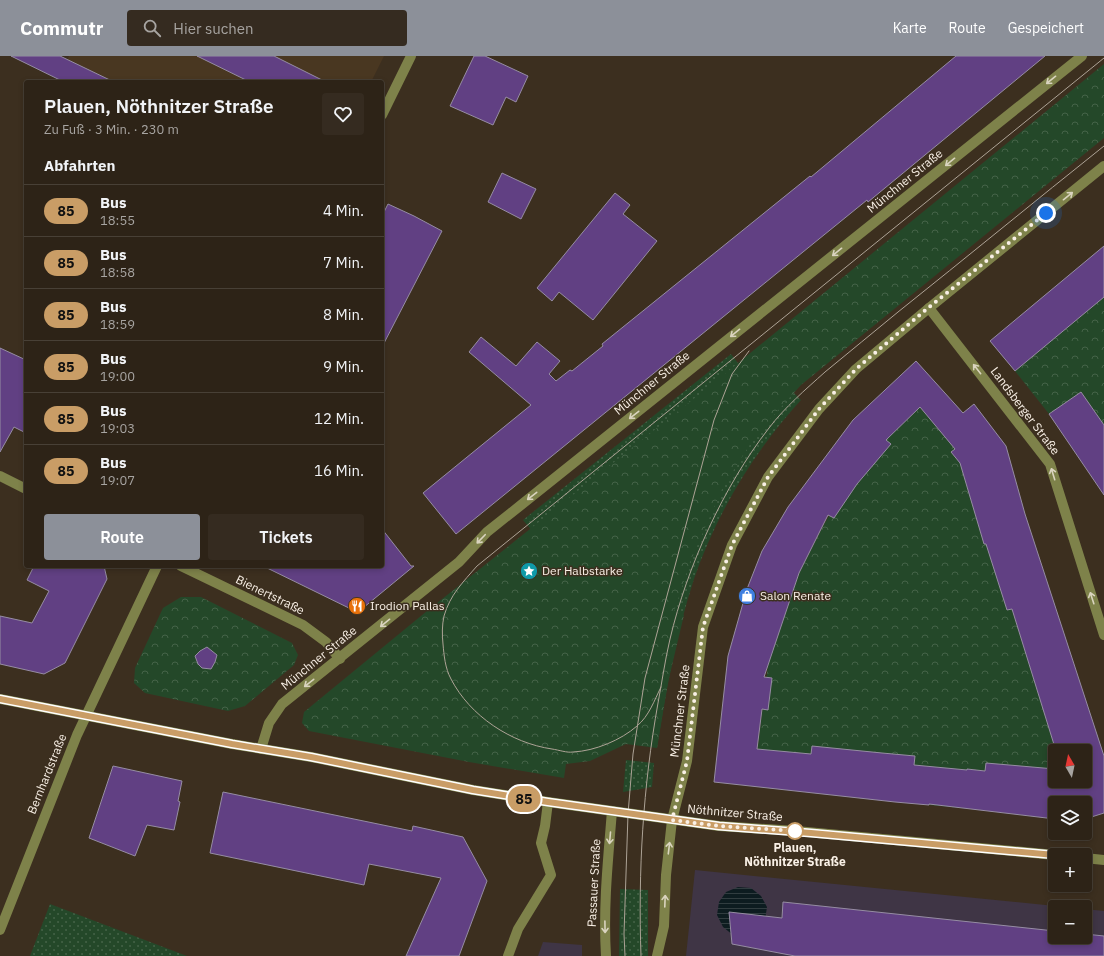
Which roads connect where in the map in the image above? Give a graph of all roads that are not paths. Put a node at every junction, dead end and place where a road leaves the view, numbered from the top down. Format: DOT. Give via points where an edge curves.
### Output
graph roads {
  1 [pos="412,56"];
  2 [pos="1082,56"];
  3 [pos="384,111"];
  4 [pos="1104,166"];
  5 [pos="928,308"];
  6 [pos="0,476"];
  7 [pos="24,488"];
  8 [pos="156,568"];
  9 [pos="185,568"];
  10 [pos="1104,635"];
  11 [pos="340,659"];
  12 [pos="0,699"];
  13 [pos="85,716"];
  14 [pos="261,749"];
  15 [pos="548,802"];
  16 [pos="612,811"];
  17 [pos="672,820"];
  18 [pos="1048,854"];
  19 [pos="1092,859"];
  20 [pos="1104,860"];
  21 [pos="0,930"];
  22 [pos="508,956"];
  23 [pos="606,956"];
  24 [pos="657,956"];
  1 -- 3 [label="street"];
  2 -- 11 [label="street, Münchner Straße, one-way" via="521,505 488,532 459,562"];
  5 -- 4 [label="street, Münchner Straße, one-way"];
  10 -- 5 [label="street, Landsberger Straße, one-way" via="1050,464"];
  5 -- 17 [label="street, Münchner Straße" via="856,369 819,409 768,477 732,545 703,627 687,761"];
  6 -- 7 [label="street"];
  8 -- 13 [label="street, Bernhardstraße"];
  9 -- 11 [label="street, Bienertstraße" via="302,625 326,642"];
  11 -- 14 [label="street, Münchner Straße, one-way" via="282,704 269,723"];
  12 -- 13 [label="street, Nöthnitzer Straße"];
  13 -- 14 [label="street, Nöthnitzer Straße"];
  13 -- 21 [label="street, Bernhardstraße"];
  14 -- 15 [label="street, Nöthnitzer Straße"];
  15 -- 16 [label="street, Nöthnitzer Straße"];
  15 -- 22 [label="street" via="541,843 551,875 518,929"];
  16 -- 17 [label="street, Nöthnitzer Straße"];
  16 -- 23 [label="street, Passauer Straße, one-way" via="605,892"];
  17 -- 18 [label="street, Nöthnitzer Straße"];
  24 -- 17 [label="street, one-way" via="664,926"];
  19 -- 20 [label="street"];
}
